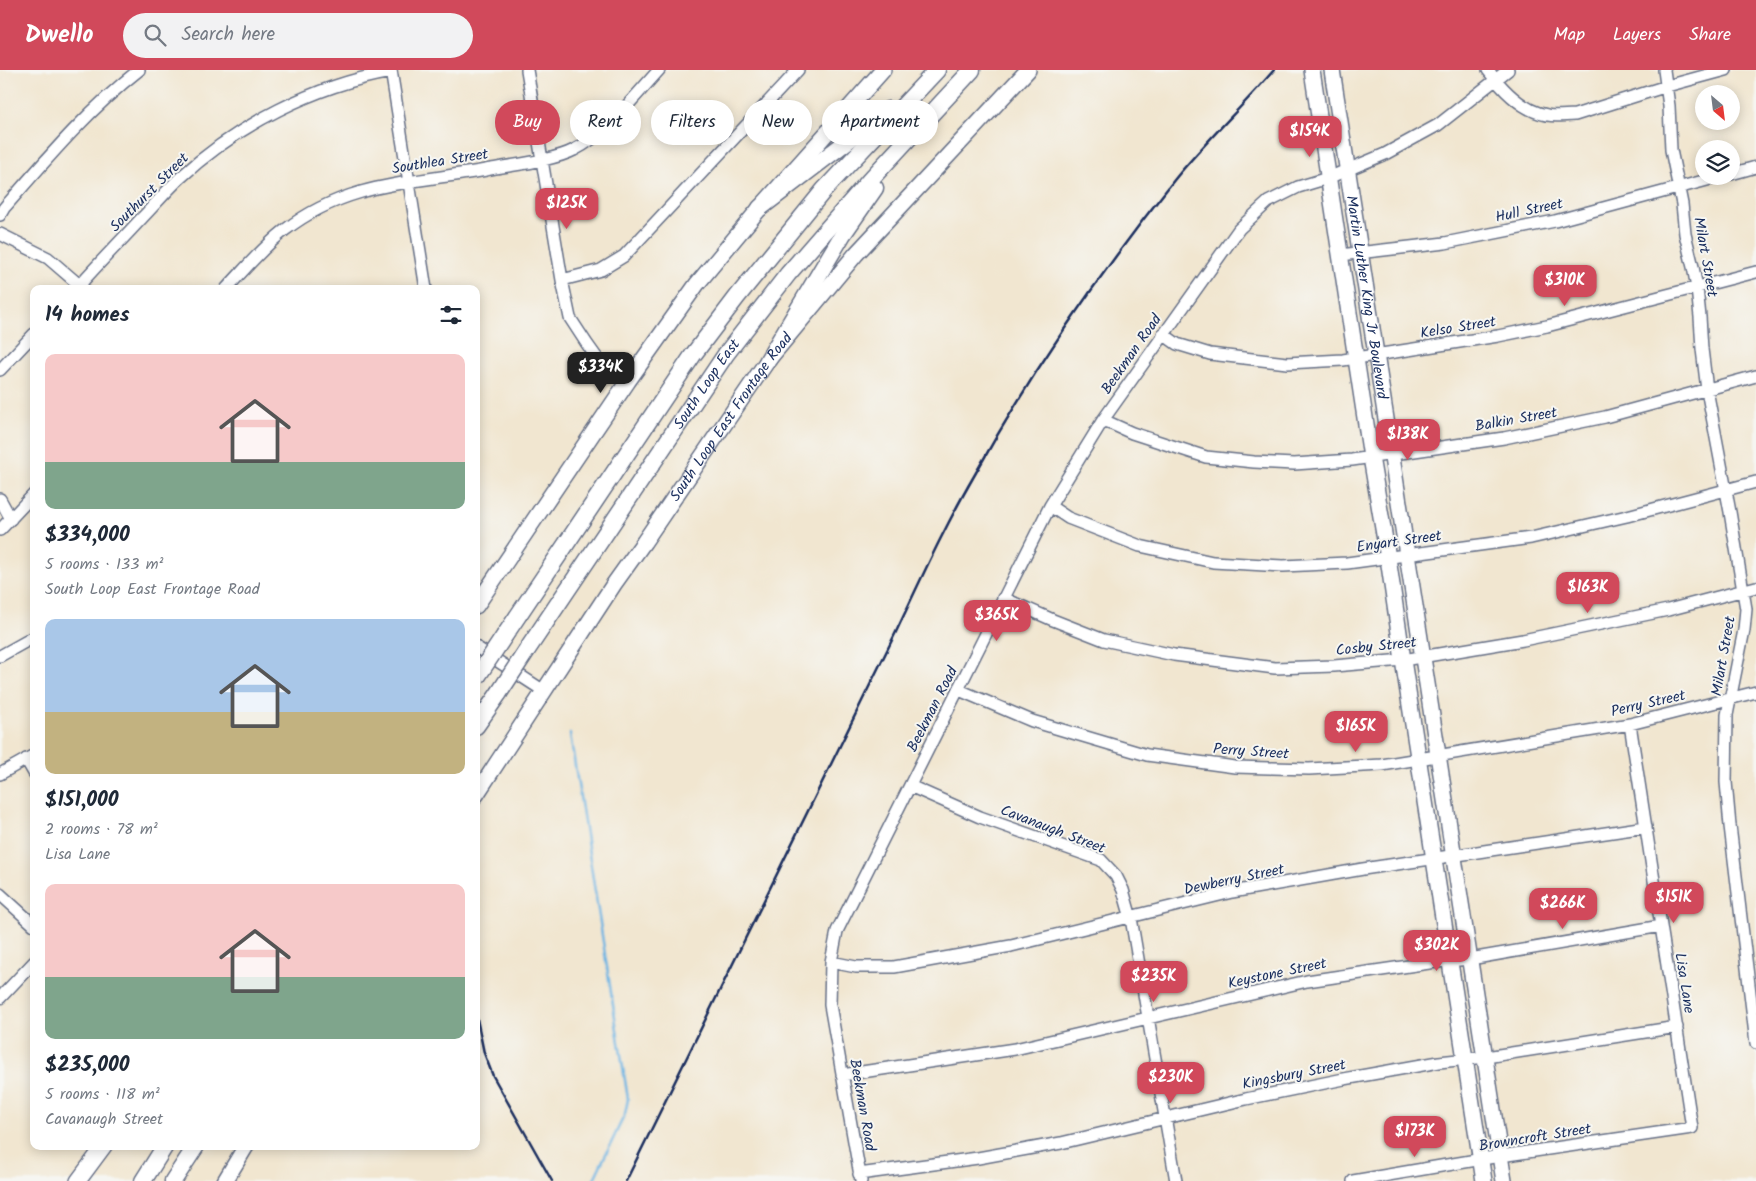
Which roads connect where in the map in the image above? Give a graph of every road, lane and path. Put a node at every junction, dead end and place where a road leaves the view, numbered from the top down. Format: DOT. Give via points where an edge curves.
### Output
graph roads {
  1 [pos="139,70"];
  2 [pos="527,70"];
  3 [pos="659,70"];
  4 [pos="798,70"];
  5 [pos="883,70"];
  6 [pos="972,70"];
  7 [pos="1028,70"];
  8 [pos="1312,70"];
  9 [pos="1332,70"];
  10 [pos="1488,70"];
  11 [pos="1508,70"];
  12 [pos="1664,70"];
  13 [pos="1726,70"];
  14 [pos="391,71"];
  15 [pos="931,76"];
  16 [pos="1496,80"];
  17 [pos="1666,86"];
  18 [pos="938,106"];
  19 [pos="902,145"];
  20 [pos="905,145"];
  21 [pos="542,160"];
  22 [pos="1756,167"];
  23 [pos="1348,170"];
  24 [pos="1740,171"];
  25 [pos="1328,178"];
  26 [pos="409,181"];
  27 [pos="1695,184"];
  28 [pos="1679,188"];
  29 [pos="760,208"];
  30 [pos="0,215"];
  31 [pos="0,234"];
  32 [pos="1359,252"];
  33 [pos="1340,254"];
  34 [pos="1756,272"];
  35 [pos="562,280"];
  36 [pos="78,285"];
  37 [pos="82,285"];
  38 [pos="230,285"];
  39 [pos="424,285"];
  40 [pos="1697,288"];
  41 [pos="1163,334"];
  42 [pos="30,338"];
  43 [pos="1377,355"];
  44 [pos="1356,358"];
  45 [pos="768,360"];
  46 [pos="0,370"];
  47 [pos="1756,376"];
  48 [pos="628,381"];
  49 [pos="1707,390"];
  50 [pos="1103,420"];
  51 [pos="1391,454"];
  52 [pos="1371,457"];
  53 [pos="1756,482"];
  54 [pos="1725,490"];
  55 [pos="30,498"];
  56 [pos="0,500"];
  57 [pos="1050,506"];
  58 [pos="11,519"];
  59 [pos="0,530"];
  60 [pos="1408,555"];
  61 [pos="1388,558"];
  62 [pos="1756,587"];
  63 [pos="1743,591"];
  64 [pos="1003,598"];
  65 [pos="480,600"];
  66 [pos="30,639"];
  67 [pos="480,650"];
  68 [pos="0,656"];
  69 [pos="1423,657"];
  70 [pos="1403,660"];
  71 [pos="480,673"];
  72 [pos="959,690"];
  73 [pos="544,691"];
  74 [pos="1756,692"];
  75 [pos="1732,698"];
  76 [pos="480,720"];
  77 [pos="1630,724"];
  78 [pos="1438,756"];
  79 [pos="30,757"];
  80 [pos="1418,759"];
  81 [pos="0,774"];
  82 [pos="910,786"];
  83 [pos="480,789"];
  84 [pos="1646,827"];
  85 [pos="1454,856"];
  86 [pos="1434,858"];
  87 [pos="0,894"];
  88 [pos="1131,918"];
  89 [pos="30,921"];
  90 [pos="1661,926"];
  91 [pos="1470,959"];
  92 [pos="1450,960"];
  93 [pos="831,962"];
  94 [pos="30,966"];
  95 [pos="0,998"];
  96 [pos="1148,1019"];
  97 [pos="1677,1027"];
  98 [pos="1756,1043"];
  99 [pos="1486,1057"];
  100 [pos="1465,1059"];
  101 [pos="842,1075"];
  102 [pos="1165,1119"];
  103 [pos="1692,1128"];
  104 [pos="101,1150"];
  105 [pos="162,1150"];
  106 [pos="193,1150"];
  107 [pos="244,1150"];
  108 [pos="1500,1156"];
  109 [pos="1481,1160"];
  110 [pos="860,1178"];
  111 [pos="78,1181"];
  112 [pos="143,1181"];
  113 [pos="173,1181"];
  114 [pos="225,1181"];
  115 [pos="1176,1181"];
  116 [pos="1353,1181"];
  117 [pos="1484,1181"];
  118 [pos="1504,1181"];
  1 -- 30 [label="street" via="86,117"];
  2 -- 21 [label="street"];
  3 -- 21 [label="street, Southlea Street" via="594,138 573,151"];
  4 -- 35 [label="street" via="624,256 601,270"];
  5 -- 29 [label="main road"];
  6 -- 18 [label="highway, South Loop East"];
  7 -- 45 [label="main road, South Loop East Frontage Road" via="856,254"];
  8 -- 25 [label="main road, Martin Luther King Jr Boulevard"];
  9 -- 23 [label="main road, Martin Luther King Jr Boulevard"];
  10 -- 16 [label="street"];
  11 -- 16 [label="street, Beekman Road"];
  12 -- 17 [label="street, Milart Street"];
  13 -- 17 [label="street"];
  14 -- 26 [label="street"];
  14 -- 37 [label="street, Southurst Street" via="290,105 228,139 180,178"];
  15 -- 29 [label="highway"];
  15 -- 71 [label="highway, South Loop East, bridge" via="824,190 693,355"];
  16 -- 17 [label="street" via="1510,95 1534,111 1561,116 1575,115"];
  16 -- 23 [label="street, Beekman Road" via="1438,125"];
  17 -- 28 [label="street, Milart Street" via="1671,150"];
  19 -- 76 [label="highway, South Loop East, bridge" via="788,274 726,354"];
  20 -- 45 [label="highway" via="843,234"];
  21 -- 26 [label="street, Southlea Street"];
  21 -- 35 [label="street"];
  22 -- 24 [label="street"];
  23 -- 25 [label="street, Beekman Road"];
  23 -- 32 [label="main road, Martin Luther King Jr Boulevard"];
  25 -- 33 [label="main road, Martin Luther King Jr Boulevard"];
  25 -- 41 [label="street, Beekman Road" via="1298,187 1268,202 1239,229"];
  26 -- 38 [label="street, Southlea Street" via="375,187 309,214 267,246"];
  26 -- 39 [label="street"];
  27 -- 28 [label="street, Hull Street"];
  28 -- 32 [label="street, Hull Street" via="1546,223 1446,243"];
  28 -- 40 [label="street, Milart Street"];
  29 -- 48 [label="main road" via="697,284"];
  31 -- 36 [label="street" via="48,258"];
  32 -- 33 [label="street, Hull Street"];
  32 -- 43 [label="main road, Martin Luther King Jr Boulevard"];
  33 -- 44 [label="main road, Martin Luther King Jr Boulevard"];
  34 -- 40 [label="street, Kelso Street"];
  35 -- 48 [label="street" via="570,318 586,344 602,365"];
  40 -- 43 [label="street, Kelso Street" via="1498,336"];
  40 -- 49 [label="street, Milart Street"];
  41 -- 44 [label="street, Kelso Street" via="1176,344 1210,354 1287,363"];
  41 -- 50 [label="street, Beekman Road"];
  42 -- 46 [label="street"];
  43 -- 44 [label="street, Kelso Street"];
  43 -- 51 [label="main road, Martin Luther King Jr Boulevard"];
  44 -- 52 [label="main road, Martin Luther King Jr Boulevard"];
  45 -- 73 [label="main road, South Loop East Frontage Road"];
  47 -- 49 [label="street, Balkin Street"];
  48 -- 65 [label="main road"];
  49 -- 51 [label="street, Balkin Street" via="1587,421 1504,438"];
  49 -- 54 [label="street, Milart Street"];
  50 -- 52 [label="street, Balkin Street" via="1206,457 1294,464"];
  50 -- 57 [label="street, Beekman Road"];
  51 -- 52 [label="street, Balkin Street"];
  51 -- 60 [label="main road, Martin Luther King Jr Boulevard"];
  52 -- 61 [label="main road, Martin Luther King Jr Boulevard"];
  53 -- 54 [label="street, Enyart Street"];
  54 -- 60 [label="street, Enyart Street" via="1530,538"];
  54 -- 63 [label="street, Milart Street"];
  55 -- 58 [label="street"];
  56 -- 58 [label="street"];
  57 -- 61 [label="street, Enyart Street" via="1068,518 1140,546 1213,562 1283,566 1347,564"];
  57 -- 64 [label="street, Beekman Road"];
  58 -- 59 [label="street"];
  60 -- 61 [label="street, Enyart Street"];
  60 -- 69 [label="main road, Martin Luther King Jr Boulevard"];
  61 -- 70 [label="main road, Martin Luther King Jr Boulevard"];
  62 -- 63 [label="street, Cosby Street"];
  63 -- 69 [label="street, Cosby Street" via="1564,633"];
  63 -- 75 [label="street, Milart Street" via="1746,620"];
  64 -- 70 [label="street, Cosby Street" via="1104,640 1174,655 1275,668"];
  64 -- 72 [label="street, Beekman Road"];
  66 -- 68 [label="street"];
  67 -- 73 [label="street"];
  69 -- 70 [label="street, Cosby Street"];
  69 -- 78 [label="main road, Martin Luther King Jr Boulevard"];
  70 -- 80 [label="main road, Martin Luther King Jr Boulevard"];
  72 -- 80 [label="street, Perry Street" via="1032,721 1147,755 1235,767 1300,769"];
  72 -- 82 [label="street, Beekman Road"];
  73 -- 83 [label="main road, South Loop East Frontage Road"];
  74 -- 75 [label="street, Perry Street"];
  75 -- 77 [label="street, Perry Street"];
  75 -- 98 [label="street, Milart Street" via="1727,715 1726,782"];
  77 -- 78 [label="street, Perry Street"];
  77 -- 84 [label="street, Lisa Lane"];
  78 -- 80 [label="street, Perry Street"];
  78 -- 85 [label="main road, Martin Luther King Jr Boulevard"];
  79 -- 81 [label="street"];
  80 -- 86 [label="main road, Martin Luther King Jr Boulevard"];
  82 -- 88 [label="street, Cavanaugh Street" via="980,817 1101,860 1116,876"];
  82 -- 93 [label="street, Beekman Road" via="837,931"];
  84 -- 85 [label="street, Dewberry Street"];
  84 -- 90 [label="street, Lisa Lane"];
  85 -- 86 [label="street, Dewberry Street"];
  85 -- 91 [label="main road, Martin Luther King Jr Boulevard"];
  86 -- 88 [label="street, Dewberry Street" via="1232,892"];
  86 -- 92 [label="main road, Martin Luther King Jr Boulevard"];
  87 -- 89 [label="street"];
  88 -- 93 [label="street, Dewberry Street" via="1011,946 894,967 856,967"];
  88 -- 96 [label="street, Cavanaugh Street"];
  90 -- 91 [label="street, Keystone Street"];
  90 -- 97 [label="street, Lisa Lane"];
  91 -- 92 [label="street, Keystone Street"];
  91 -- 99 [label="main road, Martin Luther King Jr Boulevard"];
  92 -- 96 [label="street, Keystone Street" via="1307,981"];
  92 -- 100 [label="main road, Martin Luther King Jr Boulevard"];
  93 -- 101 [label="street, Beekman Road" via="830,1005"];
  94 -- 95 [label="street"];
  96 -- 101 [label="street, Keystone Street" via="1015,1049"];
  96 -- 102 [label="street, Cavanaugh Street"];
  97 -- 99 [label="street, Kingsbury Street"];
  97 -- 103 [label="street, Lisa Lane"];
  99 -- 100 [label="street, Kingsbury Street"];
  99 -- 108 [label="main road, Martin Luther King Jr Boulevard"];
  100 -- 102 [label="street, Kingsbury Street" via="1246,1099"];
  100 -- 109 [label="main road, Martin Luther King Jr Boulevard"];
  101 -- 110 [label="street, Beekman Road"];
  102 -- 110 [label="street, Kingsbury Street" via="1061,1143"];
  102 -- 115 [label="street, Cavanaugh Street"];
  103 -- 108 [label="street, Browncroft Street"];
  104 -- 111 [label="main road"];
  105 -- 112 [label="highway"];
  106 -- 113 [label="highway"];
  107 -- 114 [label="main road"];
  108 -- 109 [label="street, Browncroft Street"];
  108 -- 118 [label="main road, Martin Luther King Jr Boulevard"];
  109 -- 116 [label="street, Browncroft Street"];
  109 -- 117 [label="main road, Martin Luther King Jr Boulevard"];
}
